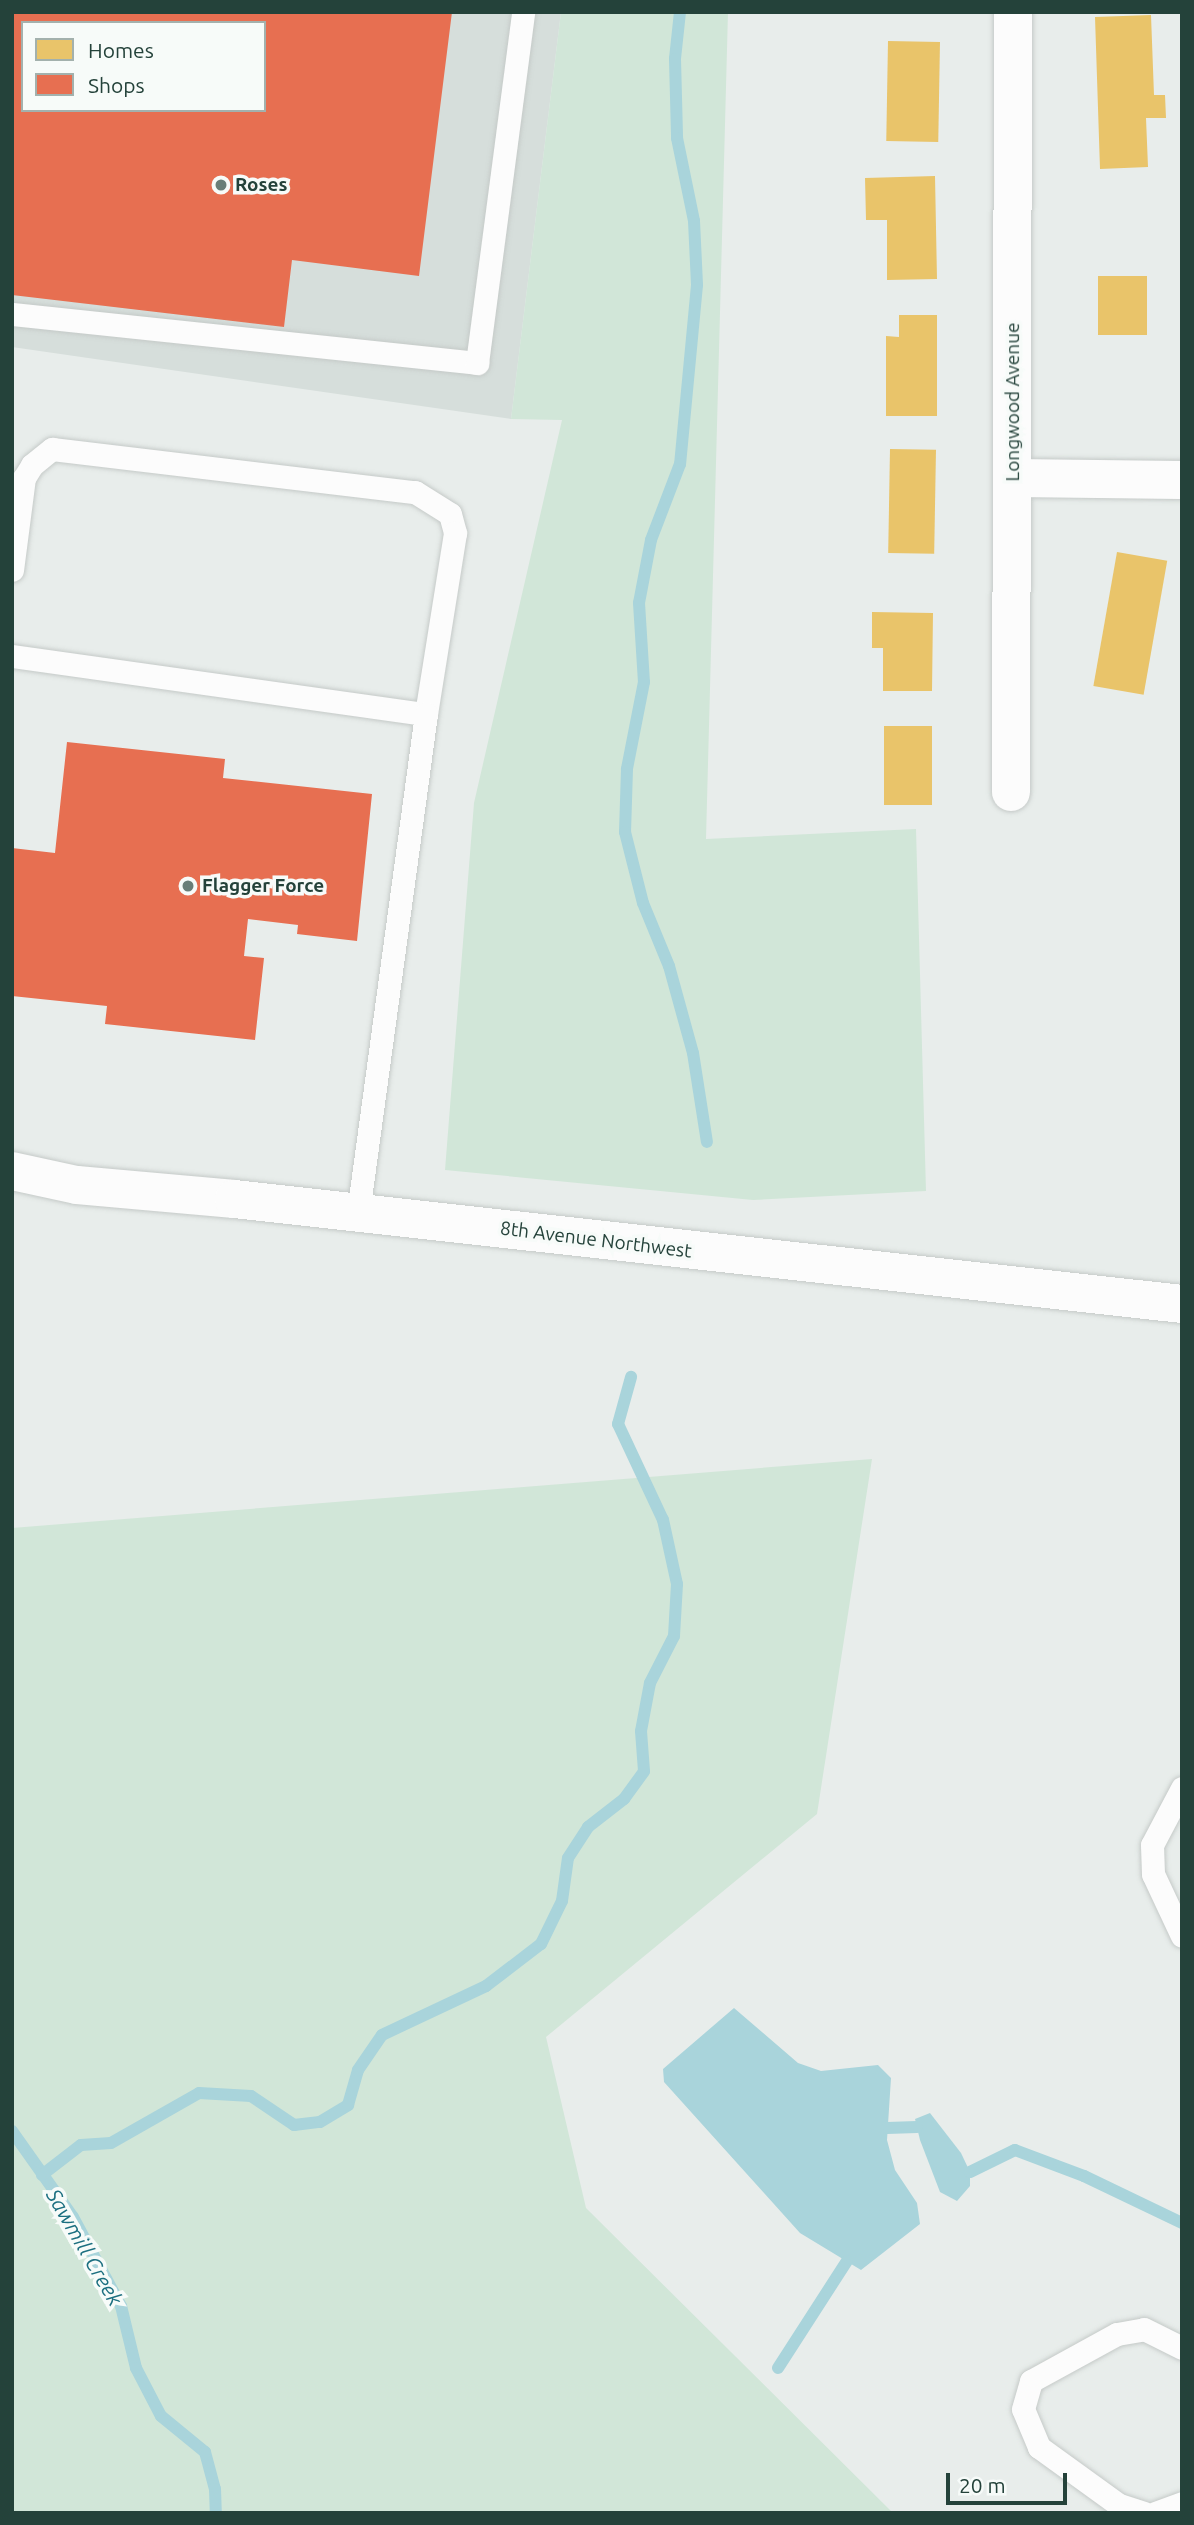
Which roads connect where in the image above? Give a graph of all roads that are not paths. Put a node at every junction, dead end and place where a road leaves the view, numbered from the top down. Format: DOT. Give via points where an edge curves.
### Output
graph roads {
  1 [pos="523,12"];
  2 [pos="1013,12"];
  3 [pos="12,314"];
  4 [pos="1013,478"];
  5 [pos="1182,480"];
  6 [pos="12,570"];
  7 [pos="12,656"];
  8 [pos="426,714"];
  9 [pos="1011,792"];
  10 [pos="12,1171"];
  11 [pos="358,1213"];
  12 [pos="1182,1304"];
  13 [pos="1182,1788"];
  14 [pos="1182,1936"];
  15 [pos="1182,2348"];
  16 [pos="1182,2503"];
  17 [pos="1144,2513"];
  18 [pos="1156,2513"];
  1 -- 3 [label="lane" via="477,363"];
  2 -- 4 [label="street, Longwood Avenue"];
  4 -- 5 [label="street"];
  4 -- 9 [label="street, Longwood Avenue"];
  6 -- 8 [label="lane" via="24,478 52,449 415,492 450,514 454,533"];
  7 -- 8 [label="lane"];
  8 -- 11 [label="lane"];
  10 -- 11 [label="street, 8th Avenue Northwest" via="77,1185"];
  11 -- 12 [label="street, 8th Avenue Northwest"];
  13 -- 14 [label="lane" via="1152,1845 1153,1874"];
  15 -- 17 [label="lane" via="1144,2329 1117,2334 1031,2381 1023,2409 1039,2447 1119,2505"];
  16 -- 18 [label="lane"];
}
